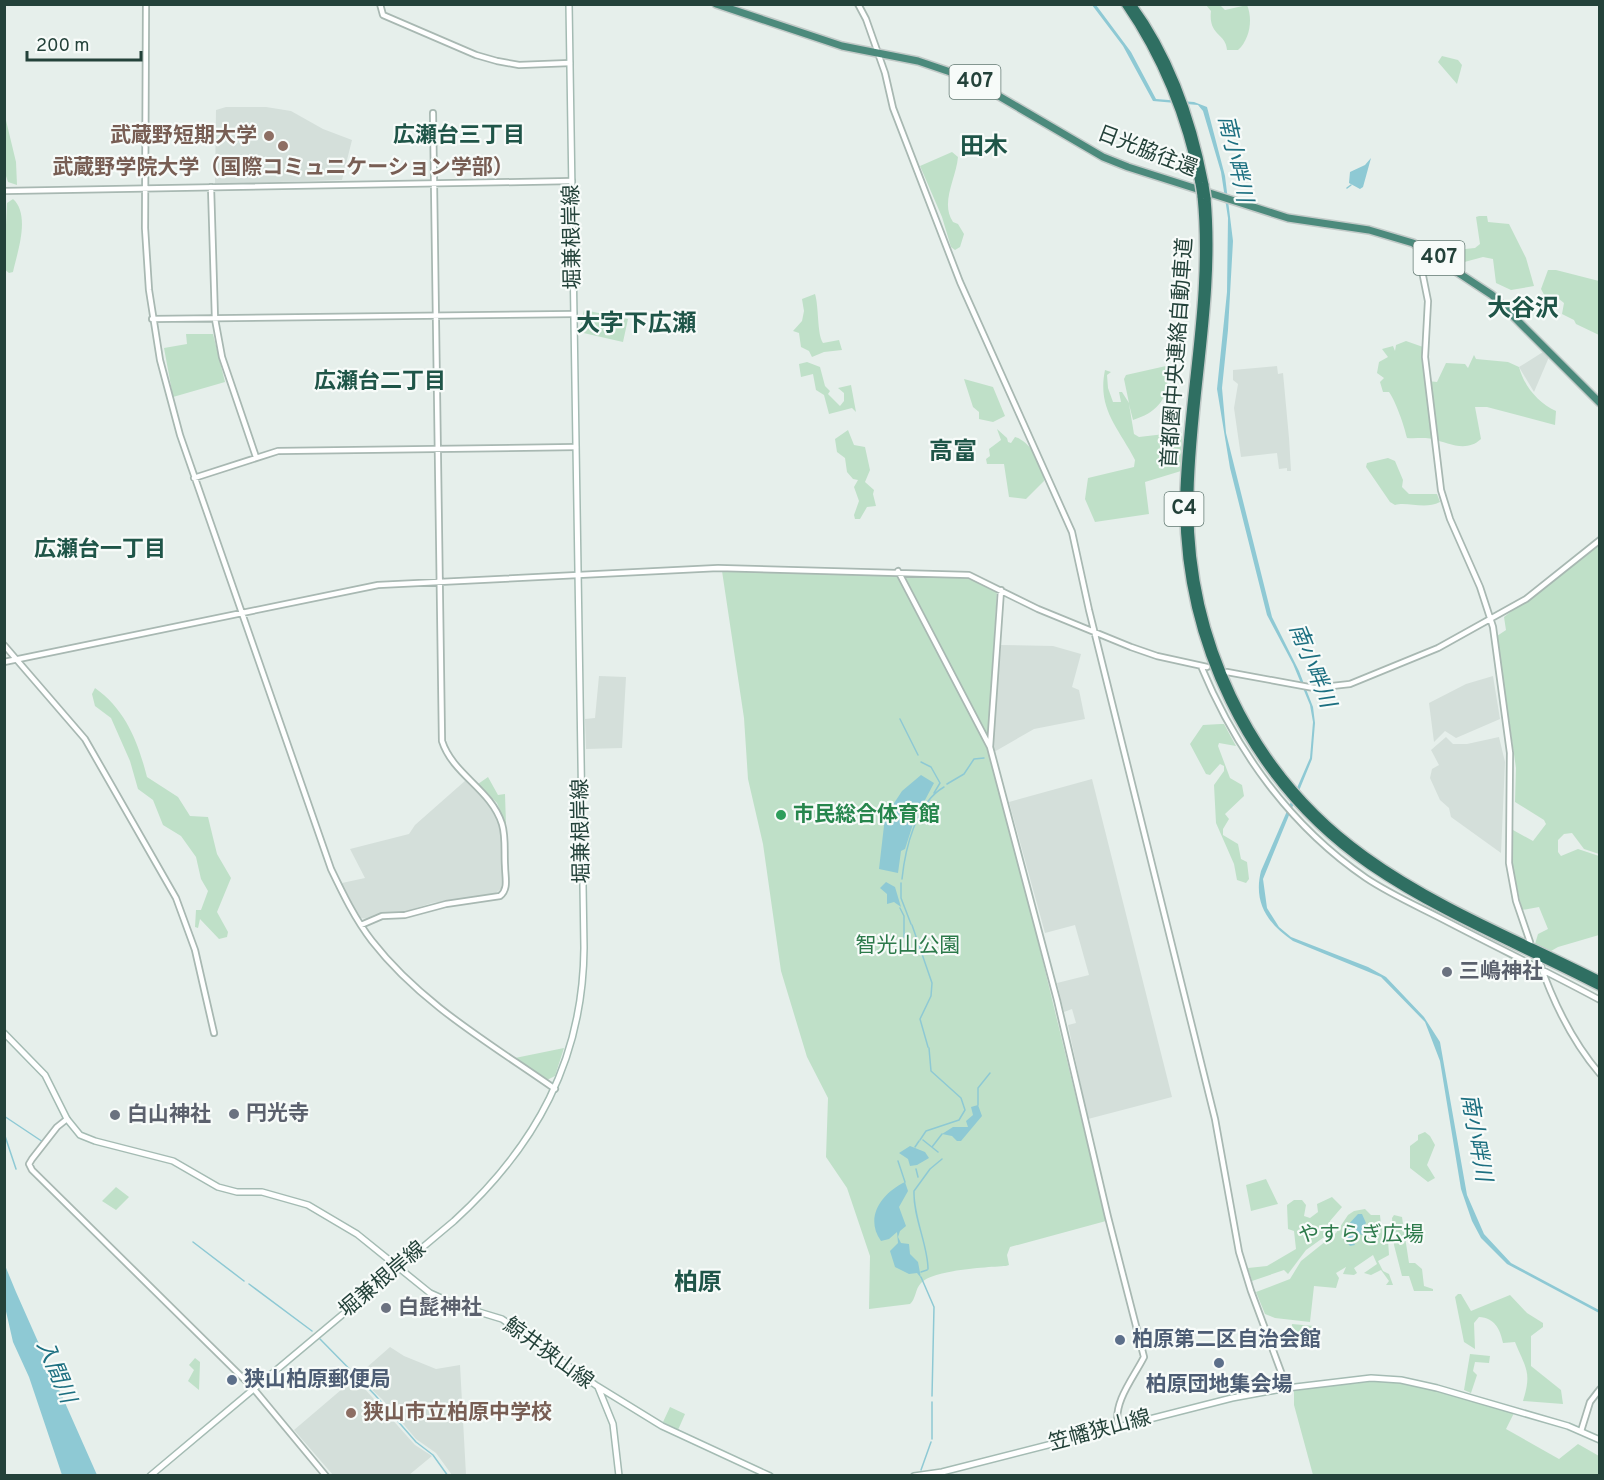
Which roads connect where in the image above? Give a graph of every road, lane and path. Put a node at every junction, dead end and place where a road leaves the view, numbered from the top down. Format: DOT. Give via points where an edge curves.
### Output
graph roads {
  1 [pos="146,4"];
  2 [pos="380,4"];
  3 [pos="569,4"];
  4 [pos="716,4"];
  5 [pos="858,4"];
  6 [pos="1125,4"];
  7 [pos="1132,4"];
  8 [pos="878,53"];
  9 [pos="570,63"];
  10 [pos="1176,93"];
  11 [pos="433,113"];
  12 [pos="573,181"];
  13 [pos="435,183"];
  14 [pos="211,187"];
  15 [pos="145,189"];
  16 [pos="4,191"];
  17 [pos="1429,252"];
  18 [pos="574,314"];
  19 [pos="437,316"];
  20 [pos="152,319"];
  21 [pos="215,319"];
  22 [pos="1599,404"];
  23 [pos="576,447"];
  24 [pos="440,448"];
  25 [pos="256,457"];
  26 [pos="194,478"];
  27 [pos="1599,540"];
  28 [pos="898,571"];
  29 [pos="578,575"];
  30 [pos="441,581"];
  31 [pos="1001,590"];
  32 [pos="242,613"];
  33 [pos="1490,620"];
  34 [pos="1094,632"];
  35 [pos="4,645"];
  36 [pos="17,660"];
  37 [pos="4,662"];
  38 [pos="1227,672"];
  39 [pos="990,747"];
  40 [pos="1301,802"];
  41 [pos="361,925"];
  42 [pos="1530,942"];
  43 [pos="1539,961"];
  44 [pos="1542,970"];
  45 [pos="1599,980"];
  46 [pos="1599,987"];
  47 [pos="1599,1000"];
  48 [pos="4,1033"];
  49 [pos="214,1033"];
  50 [pos="1599,1074"];
  51 [pos="555,1089"];
  52 [pos="67,1119"];
  53 [pos="397,1268"];
  54 [pos="597,1386"];
  55 [pos="253,1388"];
  56 [pos="1287,1388"];
  57 [pos="1599,1389"];
  58 [pos="1118,1425"];
  59 [pos="1581,1431"];
  60 [pos="1599,1440"];
  61 [pos="150,1476"];
  62 [pos="326,1476"];
  63 [pos="619,1476"];
  64 [pos="770,1476"];
  65 [pos="914,1476"];
  1 -- 15 [label="street"];
  2 -- 9 [label="street" via="383,15 488,59 519,65"];
  3 -- 9 [label="main road, 堀兼根岸線"];
  4 -- 8 [label="highway, 日光脇往還 / 407" via="805,35"];
  5 -- 8 [label="street"];
  6 -- 10 [label="highway, 首都圏中央連絡自動車道 / C4"];
  7 -- 10 [label="highway, 首都圏中央連絡自動車道 / C4" via="1158,46"];
  8 -- 17 [label="highway, 日光脇往還 / 407" via="968,78 1103,157 1299,220 1392,235"];
  8 -- 34 [label="street" via="893,108 960,282 1072,532"];
  9 -- 12 [label="main road, 堀兼根岸線"];
  10 -- 40 [label="highway, 首都圏中央連絡自動車道 / C4, bridge" via="1202,184 1209,278 1190,491 1195,582 1226,684 1254,736"];
  11 -- 13 [label="street"];
  12 -- 13 [label="street"];
  12 -- 18 [label="main road, 堀兼根岸線"];
  13 -- 14 [label="street"];
  13 -- 19 [label="street"];
  14 -- 15 [label="street"];
  14 -- 21 [label="street"];
  15 -- 16 [label="street"];
  15 -- 20 [label="street"];
  17 -- 22 [label="highway, 日光脇往還 / 407" via="1503,305"];
  17 -- 33 [label="street" via="1422,271 1428,301 1425,357 1442,490"];
  18 -- 19 [label="street"];
  18 -- 23 [label="main road, 堀兼根岸線"];
  19 -- 21 [label="street"];
  19 -- 24 [label="street"];
  20 -- 21 [label="street"];
  20 -- 26 [label="street" via="170,403"];
  21 -- 25 [label="street" via="225,366"];
  23 -- 24 [label="street"];
  23 -- 29 [label="main road, 堀兼根岸線"];
  24 -- 25 [label="street" via="287,451"];
  24 -- 30 [label="street"];
  25 -- 26 [label="street"];
  26 -- 32 [label="street"];
  27 -- 33 [label="street" via="1526,599"];
  28 -- 29 [label="street" via="718,568"];
  28 -- 31 [label="street" via="969,575"];
  28 -- 39 [label="street"];
  29 -- 30 [label="street"];
  29 -- 51 [label="main road, 堀兼根岸線" via="584,963 575,1028"];
  30 -- 32 [label="street" via="362,588"];
  30 -- 41 [label="street" via="442,741 453,763 499,816 506,886 500,896 382,916"];
  31 -- 34 [label="street"];
  31 -- 39 [label="street"];
  32 -- 36 [label="street"];
  32 -- 41 [label="street" via="331,869"];
  33 -- 38 [label="street" via="1438,648 1350,684 1313,688"];
  33 -- 42 [label="street" via="1510,753 1509,863"];
  34 -- 44 [label="street" via="1157,656 1204,667 1216,702 1246,755 1323,843 1368,879"];
  34 -- 56 [label="street" via="1215,1119 1239,1252"];
  35 -- 36 [label="street"];
  36 -- 37 [label="street"];
  36 -- 49 [label="street" via="85,739 176,898 195,950"];
  39 -- 58 [label="street" via="1057,1000 1144,1357 1119,1404"];
  40 -- 45 [label="highway, 首都圏中央連絡自動車道 / C4" via="1394,874 1449,906"];
  40 -- 46 [label="highway, 首都圏中央連絡自動車道 / C4" via="1342,845 1405,888"];
  41 -- 51 [label="street" via="385,957 423,995"];
  43 -- 44 [label="street"];
  44 -- 47 [label="street"];
  44 -- 50 [label="street" via="1568,1030"];
  48 -- 52 [label="main road, 鯨井狭山線" via="45,1075"];
  51 -- 53 [label="main road, 堀兼根岸線" via="526,1141 501,1174 466,1210"];
  52 -- 53 [label="main road, 鯨井狭山線" via="75,1131 88,1139 173,1161 218,1187 262,1192 308,1205 357,1234"];
  52 -- 55 [label="street" via="29,1166"];
  53 -- 54 [label="main road, 鯨井狭山線" via="440,1299 493,1315 520,1330"];
  53 -- 55 [label="main road, 堀兼根岸線"];
  54 -- 63 [label="main road, 鯨井狭山線" via="613,1425"];
  54 -- 64 [label="main road" via="662,1426"];
  55 -- 61 [label="main road, 堀兼根岸線"];
  55 -- 62 [label="street"];
  56 -- 58 [label="main road, 笠幡狭山線"];
  56 -- 59 [label="main road, 笠幡狭山線" via="1371,1378 1401,1380"];
  57 -- 59 [label="street" via="1590,1402"];
  58 -- 65 [label="main road, 笠幡狭山線"];
  59 -- 60 [label="main road, 笠幡狭山線"];
}
